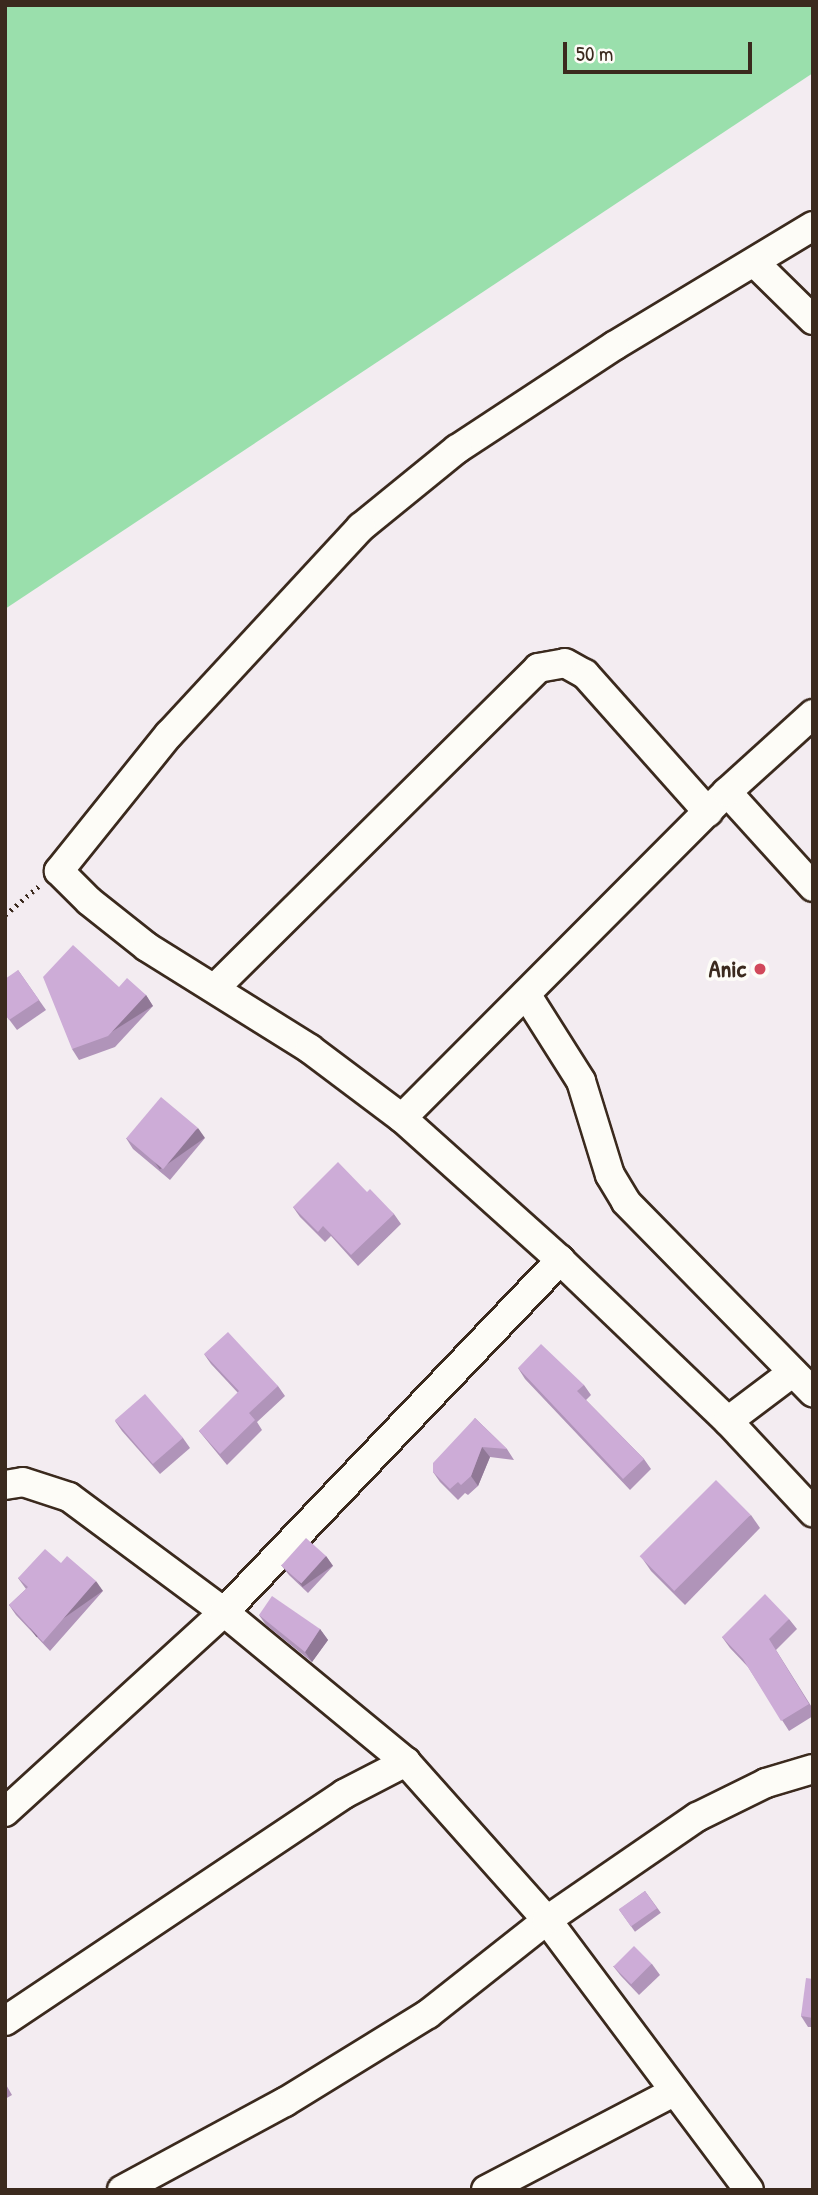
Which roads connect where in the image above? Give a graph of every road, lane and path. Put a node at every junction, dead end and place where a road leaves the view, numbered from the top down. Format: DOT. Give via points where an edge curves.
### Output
graph roads {
  1 [pos="813,226"];
  2 [pos="756,264"];
  3 [pos="813,320"];
  4 [pos="813,714"];
  5 [pos="718,802"];
  6 [pos="59,870"];
  7 [pos="813,887"];
  8 [pos="5,915"];
  9 [pos="215,988"];
  10 [pos="526,994"];
  11 [pos="402,1118"];
  12 [pos="560,1260"];
  13 [pos="793,1372"];
  14 [pos="813,1392"];
  15 [pos="727,1421"];
  16 [pos="5,1485"];
  17 [pos="813,1512"];
  18 [pos="223,1612"];
  19 [pos="406,1762"];
  20 [pos="813,1769"];
  21 [pos="5,1812"];
  22 [pos="547,1920"];
  23 [pos="5,2021"];
  24 [pos="675,2091"];
  25 [pos="122,2190"];
  26 [pos="486,2190"];
  27 [pos="749,2190"];
  1 -- 2 [label="street"];
  2 -- 3 [label="street"];
  2 -- 6 [label="street" via="614,346 469,442 361,527 169,734"];
  4 -- 5 [label="street"];
  5 -- 7 [label="street"];
  5 -- 9 [label="street" via="585,674 565,663 538,668"];
  5 -- 10 [label="street"];
  6 -- 8 [label="path"];
  6 -- 9 [label="street" via="89,901 147,947"];
  9 -- 11 [label="street" via="310,1049"];
  10 -- 11 [label="street"];
  10 -- 13 [label="street" via="582,1081 610,1175 626,1202"];
  11 -- 12 [label="street"];
  12 -- 15 [label="street"];
  12 -- 18 [label="street"];
  13 -- 14 [label="street"];
  13 -- 15 [label="street"];
  15 -- 17 [label="street"];
  16 -- 18 [label="street" via="23,1482 69,1497"];
  18 -- 19 [label="street"];
  18 -- 21 [label="street"];
  19 -- 22 [label="street"];
  19 -- 23 [label="street" via="344,1794"];
  20 -- 22 [label="street" via="766,1783 697,1817"];
  22 -- 24 [label="street"];
  22 -- 25 [label="street" via="428,2014 285,2102"];
  24 -- 26 [label="street"];
  24 -- 27 [label="street"];
}
